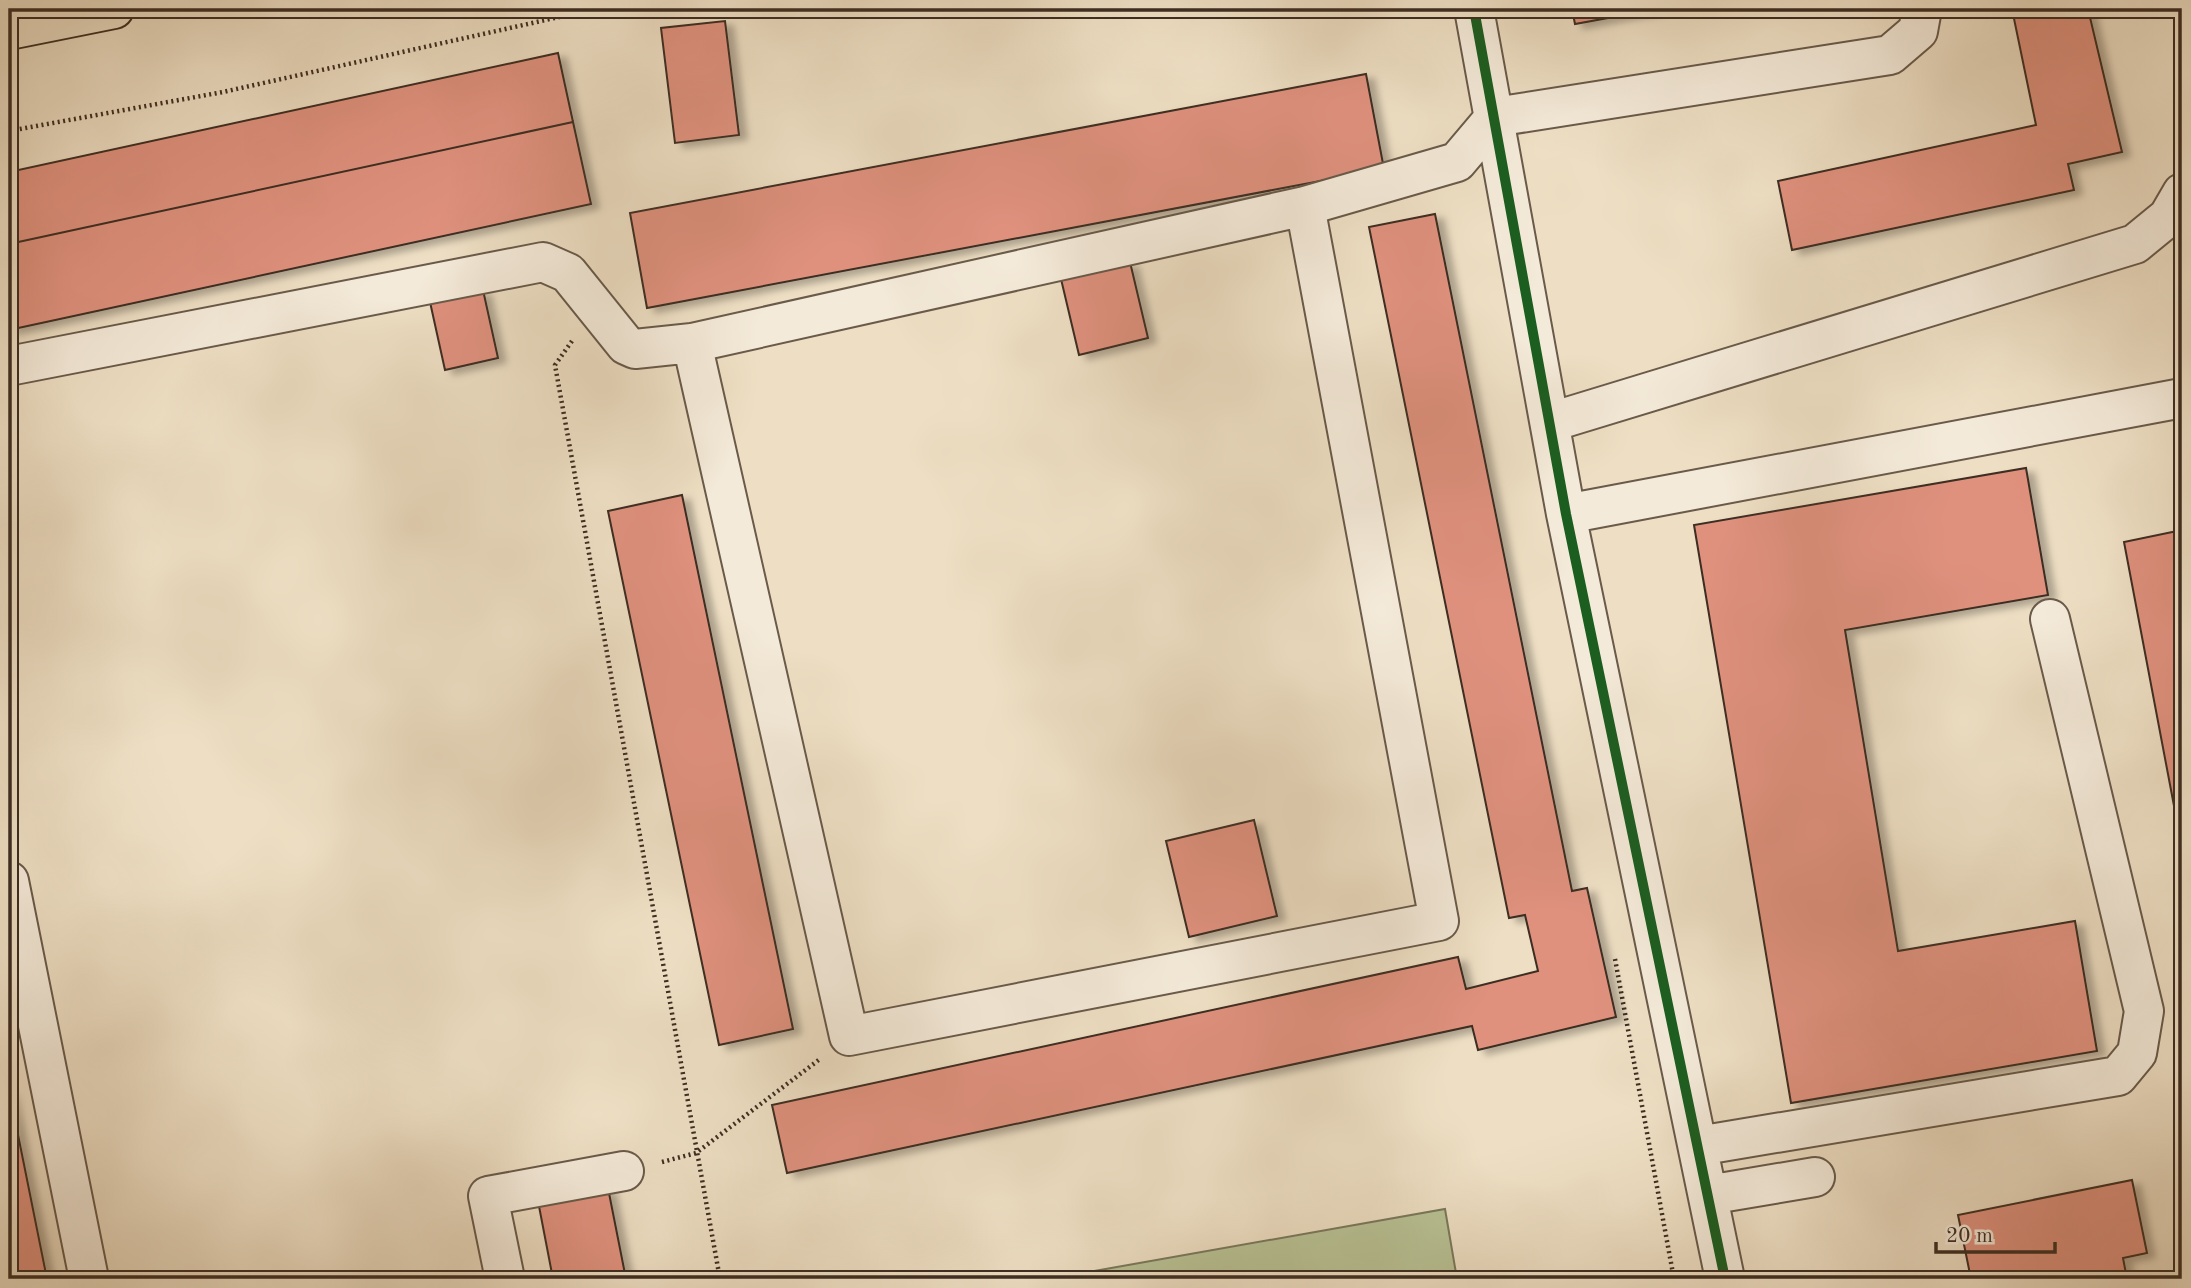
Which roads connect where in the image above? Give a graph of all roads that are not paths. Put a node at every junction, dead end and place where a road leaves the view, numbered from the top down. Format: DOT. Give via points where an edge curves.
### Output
graph roads {
  1 [pos="114,9"];
  2 [pos="1474,9"];
  3 [pos="1922,9"];
  4 [pos="9,30"];
  5 [pos="1495,117"];
  6 [pos="2182,193"];
  7 [pos="1305,206"];
  8 [pos="692,343"];
  9 [pos="9,366"];
  10 [pos="2182,398"];
  11 [pos="1551,422"];
  12 [pos="1566,514"];
  13 [pos="2050,619"];
  14 [pos="9,881"];
  15 [pos="1698,1146"];
  16 [pos="624,1171"];
  17 [pos="1815,1177"];
  18 [pos="1708,1195"];
  19 [pos="89,1279"];
  20 [pos="505,1279"];
  21 [pos="1725,1279"];
  1 -- 4 [label="main road"];
  2 -- 5 [label="street"];
  3 -- 5 [label="street" via="1918,31 1891,55"];
  5 -- 7 [label="street" via="1457,162"];
  5 -- 11 [label="street"];
  6 -- 11 [label="street" via="2168,217 2134,244"];
  7 -- 8 [label="street"];
  7 -- 8 [label="street" via="1439,920 849,1036"];
  8 -- 9 [label="street" via="635,349 615,335 568,273 543,262"];
  10 -- 12 [label="street"];
  11 -- 12 [label="street"];
  12 -- 15 [label="street"];
  13 -- 15 [label="street" via="2144,1011 2137,1053 2118,1076"];
  14 -- 19 [label="street"];
  15 -- 18 [label="street"];
  16 -- 20 [label="street" via="488,1196"];
  17 -- 18 [label="street"];
  18 -- 21 [label="street"];
}
